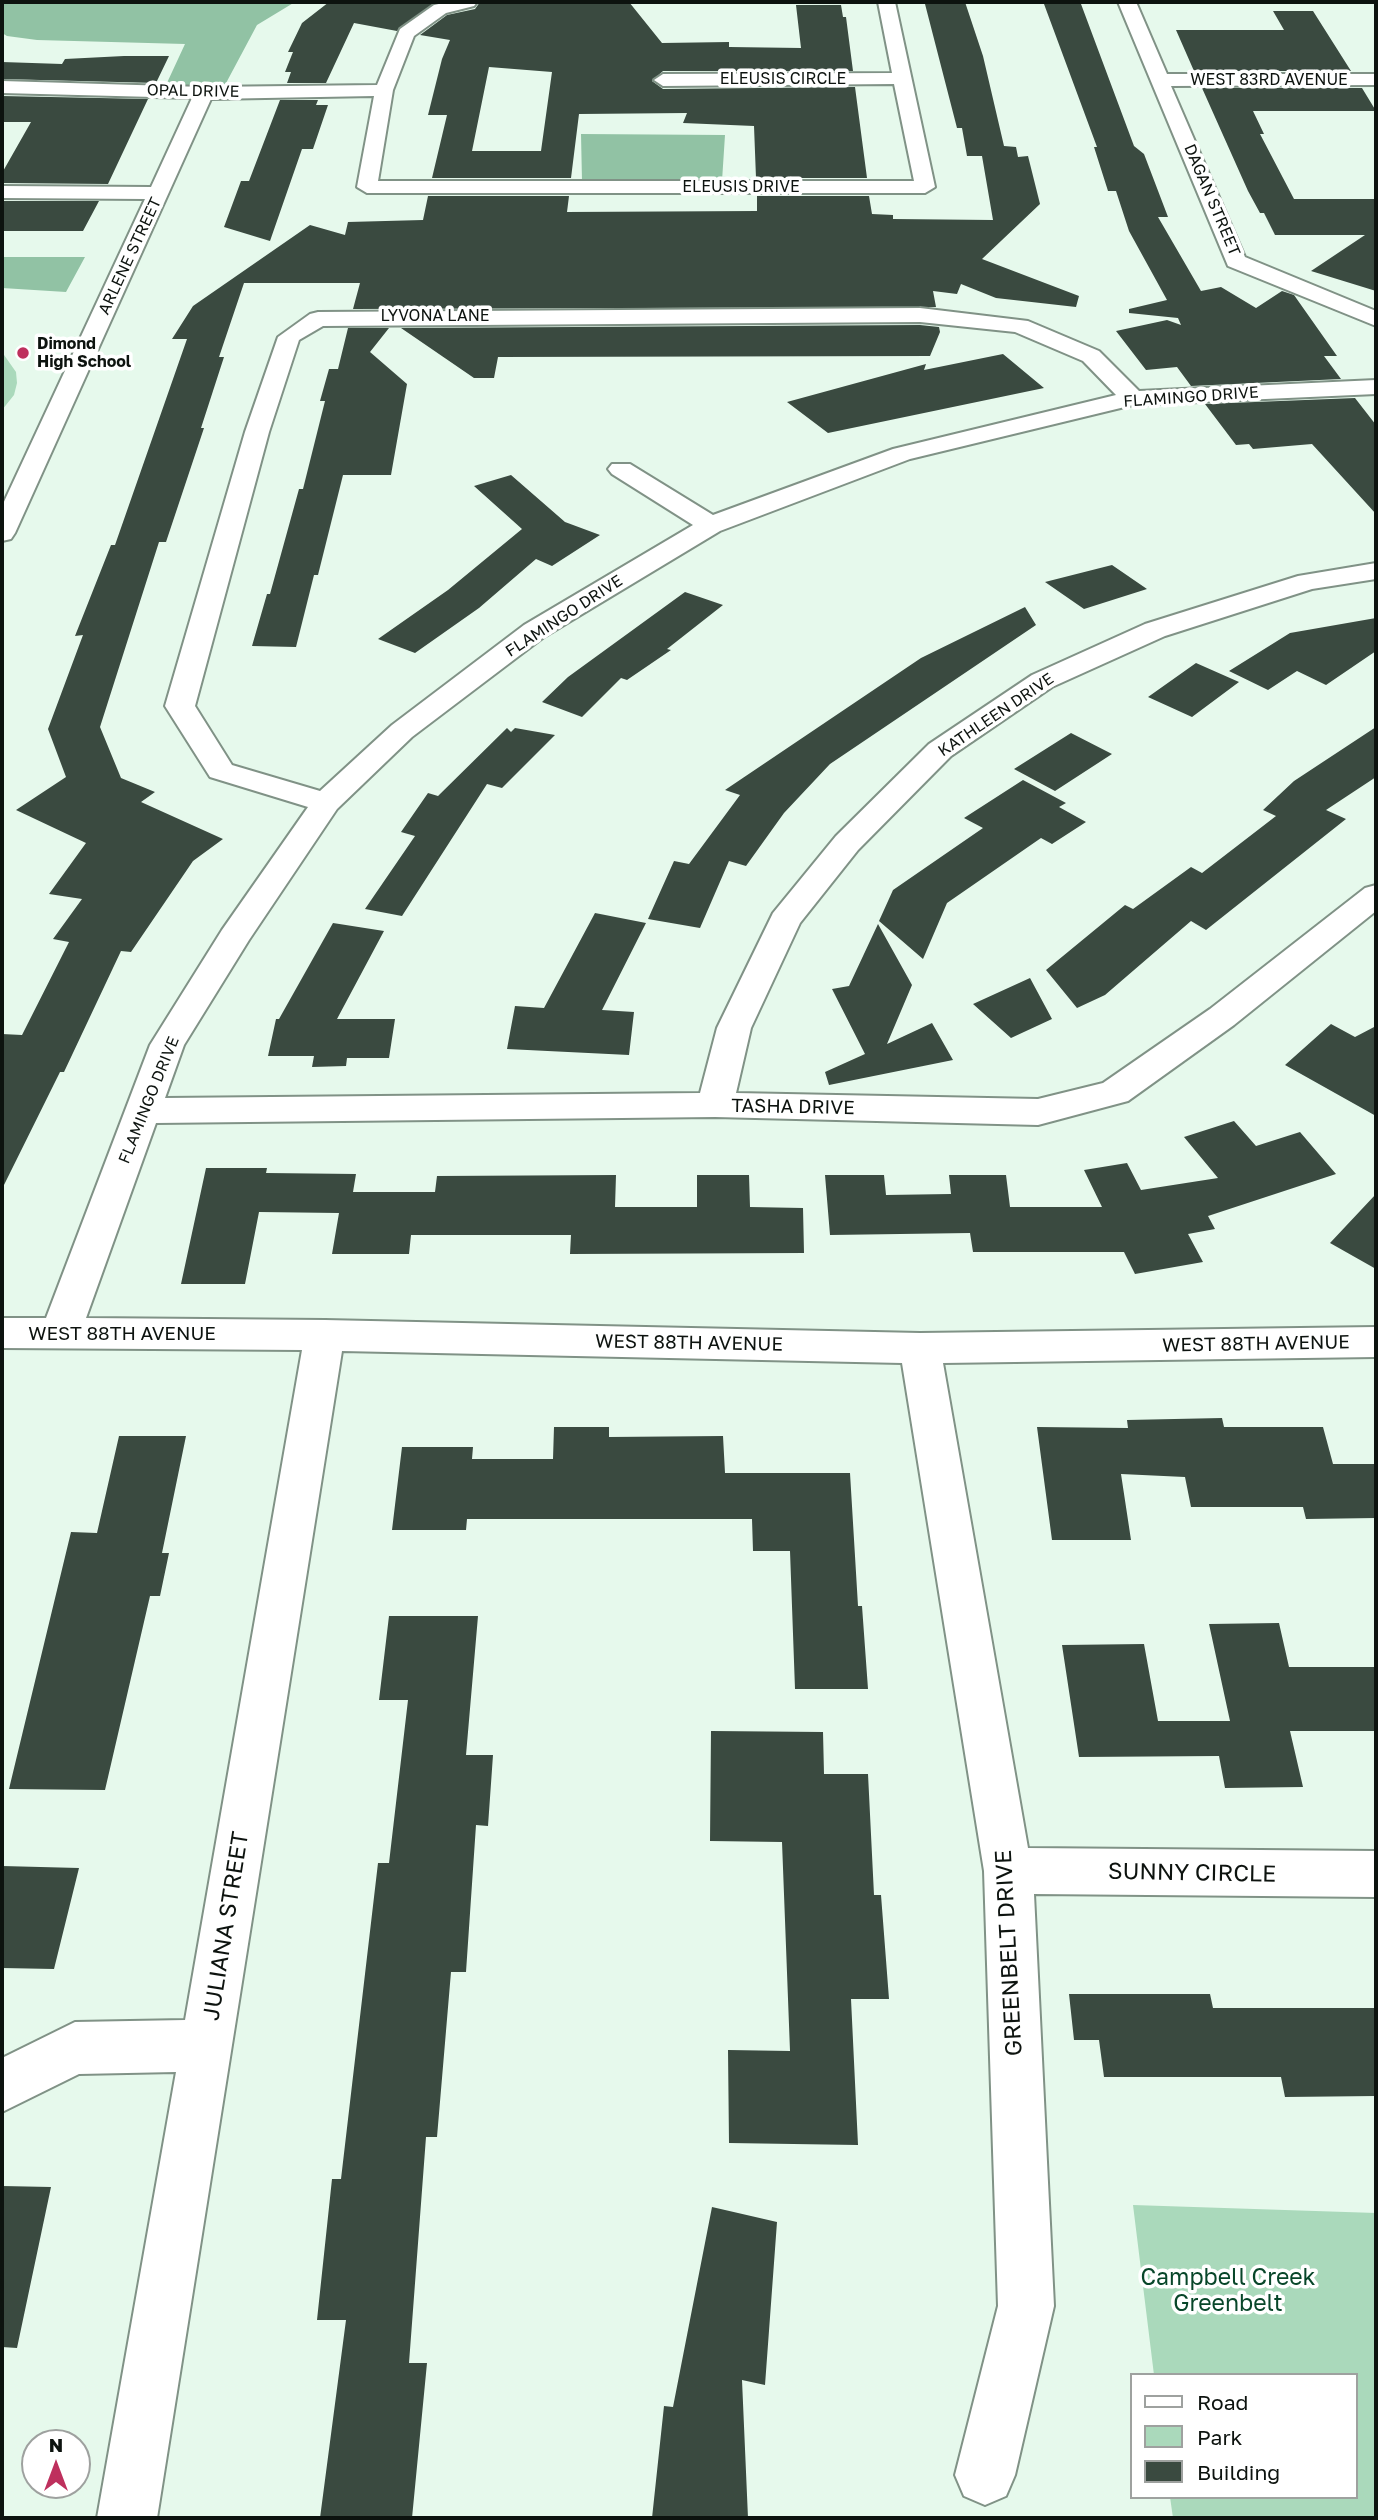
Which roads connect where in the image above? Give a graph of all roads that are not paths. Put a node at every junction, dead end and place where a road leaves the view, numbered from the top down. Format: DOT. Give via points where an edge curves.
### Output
graph roads {
  1 [pos="468,2"];
  2 [pos="887,2"];
  3 [pos="1127,2"];
  4 [pos="904,78"];
  5 [pos="1376,79"];
  6 [pos="663,80"];
  7 [pos="1162,80"];
  8 [pos="2,87"];
  9 [pos="384,90"];
  10 [pos="204,93"];
  11 [pos="2,192"];
  12 [pos="159,193"];
  13 [pos="1376,318"];
  14 [pos="1376,387"];
  15 [pos="1133,398"];
  16 [pos="621,469"];
  17 [pos="4,520"];
  18 [pos="711,525"];
  19 [pos="1376,571"];
  20 [pos="326,803"];
  21 [pos="1376,895"];
  22 [pos="715,1105"];
  23 [pos="142,1111"];
  24 [pos="61,1332"];
  25 [pos="2,1334"];
  26 [pos="325,1335"];
  27 [pos="1376,1342"];
  28 [pos="920,1348"];
  29 [pos="1007,1871"];
  30 [pos="1376,1874"];
  31 [pos="206,2045"];
  32 [pos="2,2086"];
  33 [pos="985,2475"];
  34 [pos="127,2518"];
  1 -- 9 [label="street" via="440,9 406,33"];
  2 -- 4 [label="street, ELEUSIS DRIVE"];
  3 -- 7 [label="street, DAGAN STREET"];
  4 -- 6 [label="street, ELEUSIS CIRCLE"];
  4 -- 9 [label="street, ELEUSIS DRIVE" via="925,187 367,187"];
  5 -- 7 [label="street, WEST 83RD AVENUE"];
  7 -- 13 [label="street, DAGAN STREET" via="1236,261"];
  8 -- 10 [label="street, OPAL DRIVE"];
  9 -- 10 [label="street, OPAL DRIVE"];
  10 -- 12 [label="street, ARLENE STREET"];
  11 -- 12 [label="street"];
  12 -- 17 [label="street, ARLENE STREET"];
  14 -- 15 [label="street, FLAMINGO DRIVE"];
  15 -- 18 [label="street, FLAMINGO DRIVE" via="902,454"];
  15 -- 20 [label="street, LYVONA LANE" via="1091,356 1020,326 920,315 318,319 289,337 257,432 180,706 221,771"];
  16 -- 18 [label="street"];
  18 -- 20 [label="street, FLAMINGO DRIVE" via="534,631 402,731"];
  19 -- 22 [label="street, KATHLEEN DRIVE" via="1308,582 1155,630 1042,681 940,750 847,844 785,920 734,1028"];
  20 -- 23 [label="street, FLAMINGO DRIVE" via="167,1045"];
  21 -- 22 [label="street, TASHA DRIVE" via="1222,1017 1115,1092 1038,1112"];
  22 -- 23 [label="street, TASHA DRIVE"];
  23 -- 24 [label="street, FLAMINGO DRIVE"];
  24 -- 25 [label="street, WEST 88TH AVENUE"];
  24 -- 26 [label="street, WEST 88TH AVENUE"];
  26 -- 28 [label="street, WEST 88TH AVENUE"];
  26 -- 31 [label="street, JULIANA STREET"];
  27 -- 28 [label="street, WEST 88TH AVENUE"];
  28 -- 29 [label="street, GREENBELT DRIVE"];
  29 -- 30 [label="street, SUNNY CIRCLE"];
  29 -- 33 [label="street, GREENBELT DRIVE" via="1026,2305"];
  31 -- 32 [label="street" via="75,2048"];
  31 -- 34 [label="street, JULIANA STREET"];
}
